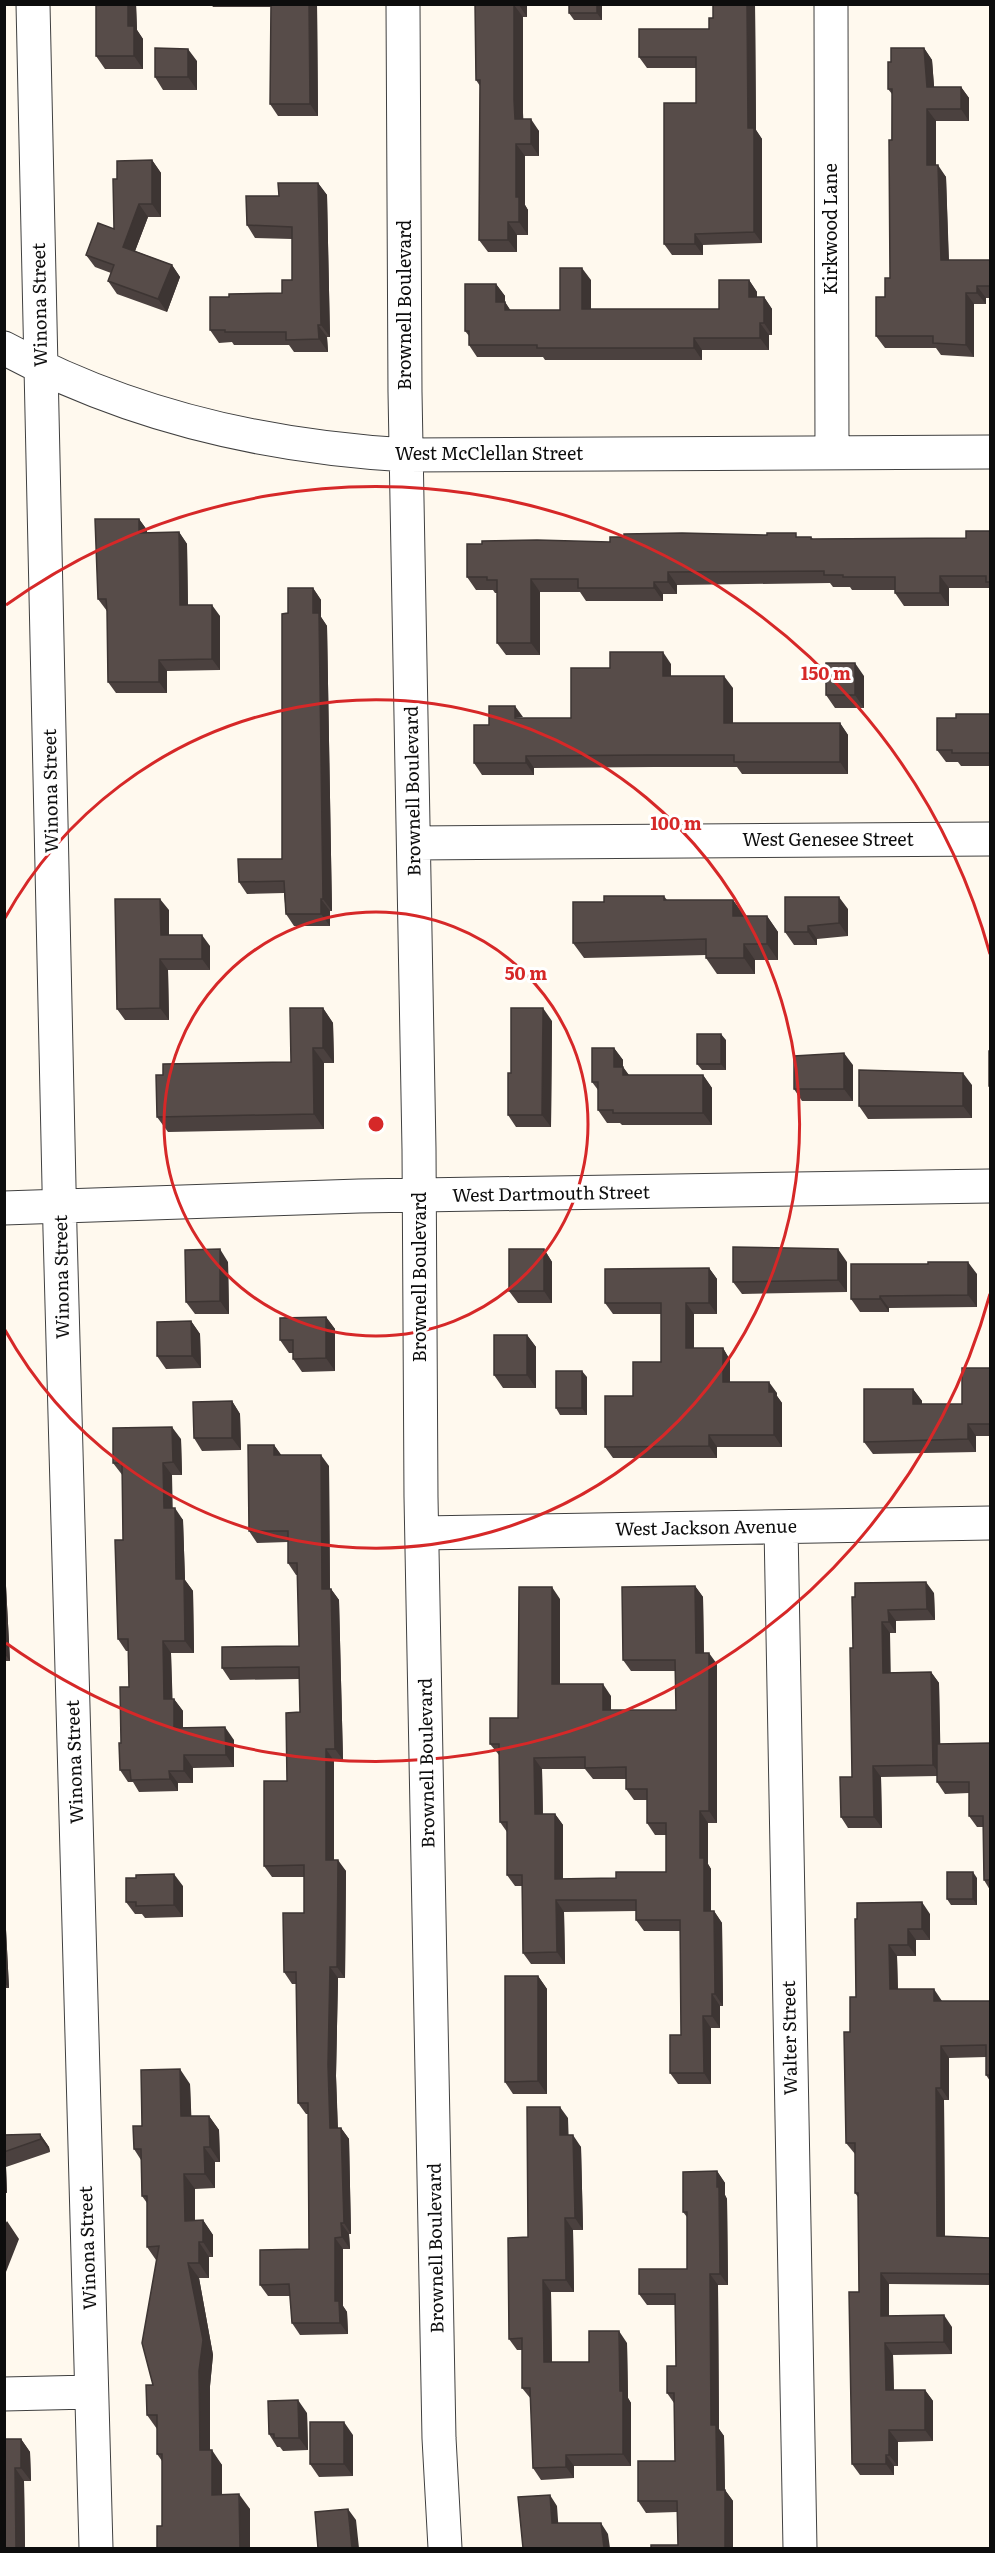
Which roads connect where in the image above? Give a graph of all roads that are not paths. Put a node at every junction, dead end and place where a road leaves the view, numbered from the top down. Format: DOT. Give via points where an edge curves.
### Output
graph roads {
  1 [pos="33,4"];
  2 [pos="403,4"];
  3 [pos="831,4"];
  4 [pos="4,348"];
  5 [pos="41,367"];
  6 [pos="990,452"];
  7 [pos="832,453"];
  8 [pos="407,455"];
  9 [pos="990,839"];
  10 [pos="414,843"];
  11 [pos="990,1186"];
  12 [pos="419,1196"];
  13 [pos="60,1206"];
  14 [pos="4,1208"];
  15 [pos="990,1523"];
  16 [pos="781,1527"];
  17 [pos="422,1533"];
  18 [pos="91,2392"];
  19 [pos="4,2394"];
  20 [pos="96,2548"];
  21 [pos="445,2548"];
  22 [pos="800,2548"];
  1 -- 5 [label="street, Winona Street"];
  2 -- 8 [label="street, Brownell Boulevard"];
  3 -- 7 [label="street, Kirkwood Lane"];
  4 -- 5 [label="street, West McClellan Street"];
  5 -- 8 [label="street, West McClellan Street" via="136,405 217,429 284,443"];
  5 -- 13 [label="street, Winona Street"];
  6 -- 7 [label="street, West McClellan Street"];
  7 -- 8 [label="street, West McClellan Street"];
  8 -- 10 [label="street, Brownell Boulevard"];
  9 -- 10 [label="street, West Genesee Street"];
  10 -- 12 [label="street, Brownell Boulevard"];
  11 -- 12 [label="street, West Dartmouth Street"];
  12 -- 13 [label="street, West Dartmouth Street"];
  12 -- 17 [label="street, Brownell Boulevard"];
  13 -- 14 [label="street, West Dartmouth Street"];
  13 -- 18 [label="street, Winona Street"];
  15 -- 16 [label="street, West Jackson Avenue"];
  16 -- 17 [label="street, West Jackson Avenue"];
  16 -- 22 [label="street, Walter Street"];
  17 -- 21 [label="street, Brownell Boulevard" via="439,2438"];
  18 -- 19 [label="street"];
  18 -- 20 [label="street, Winona Street"];
}
